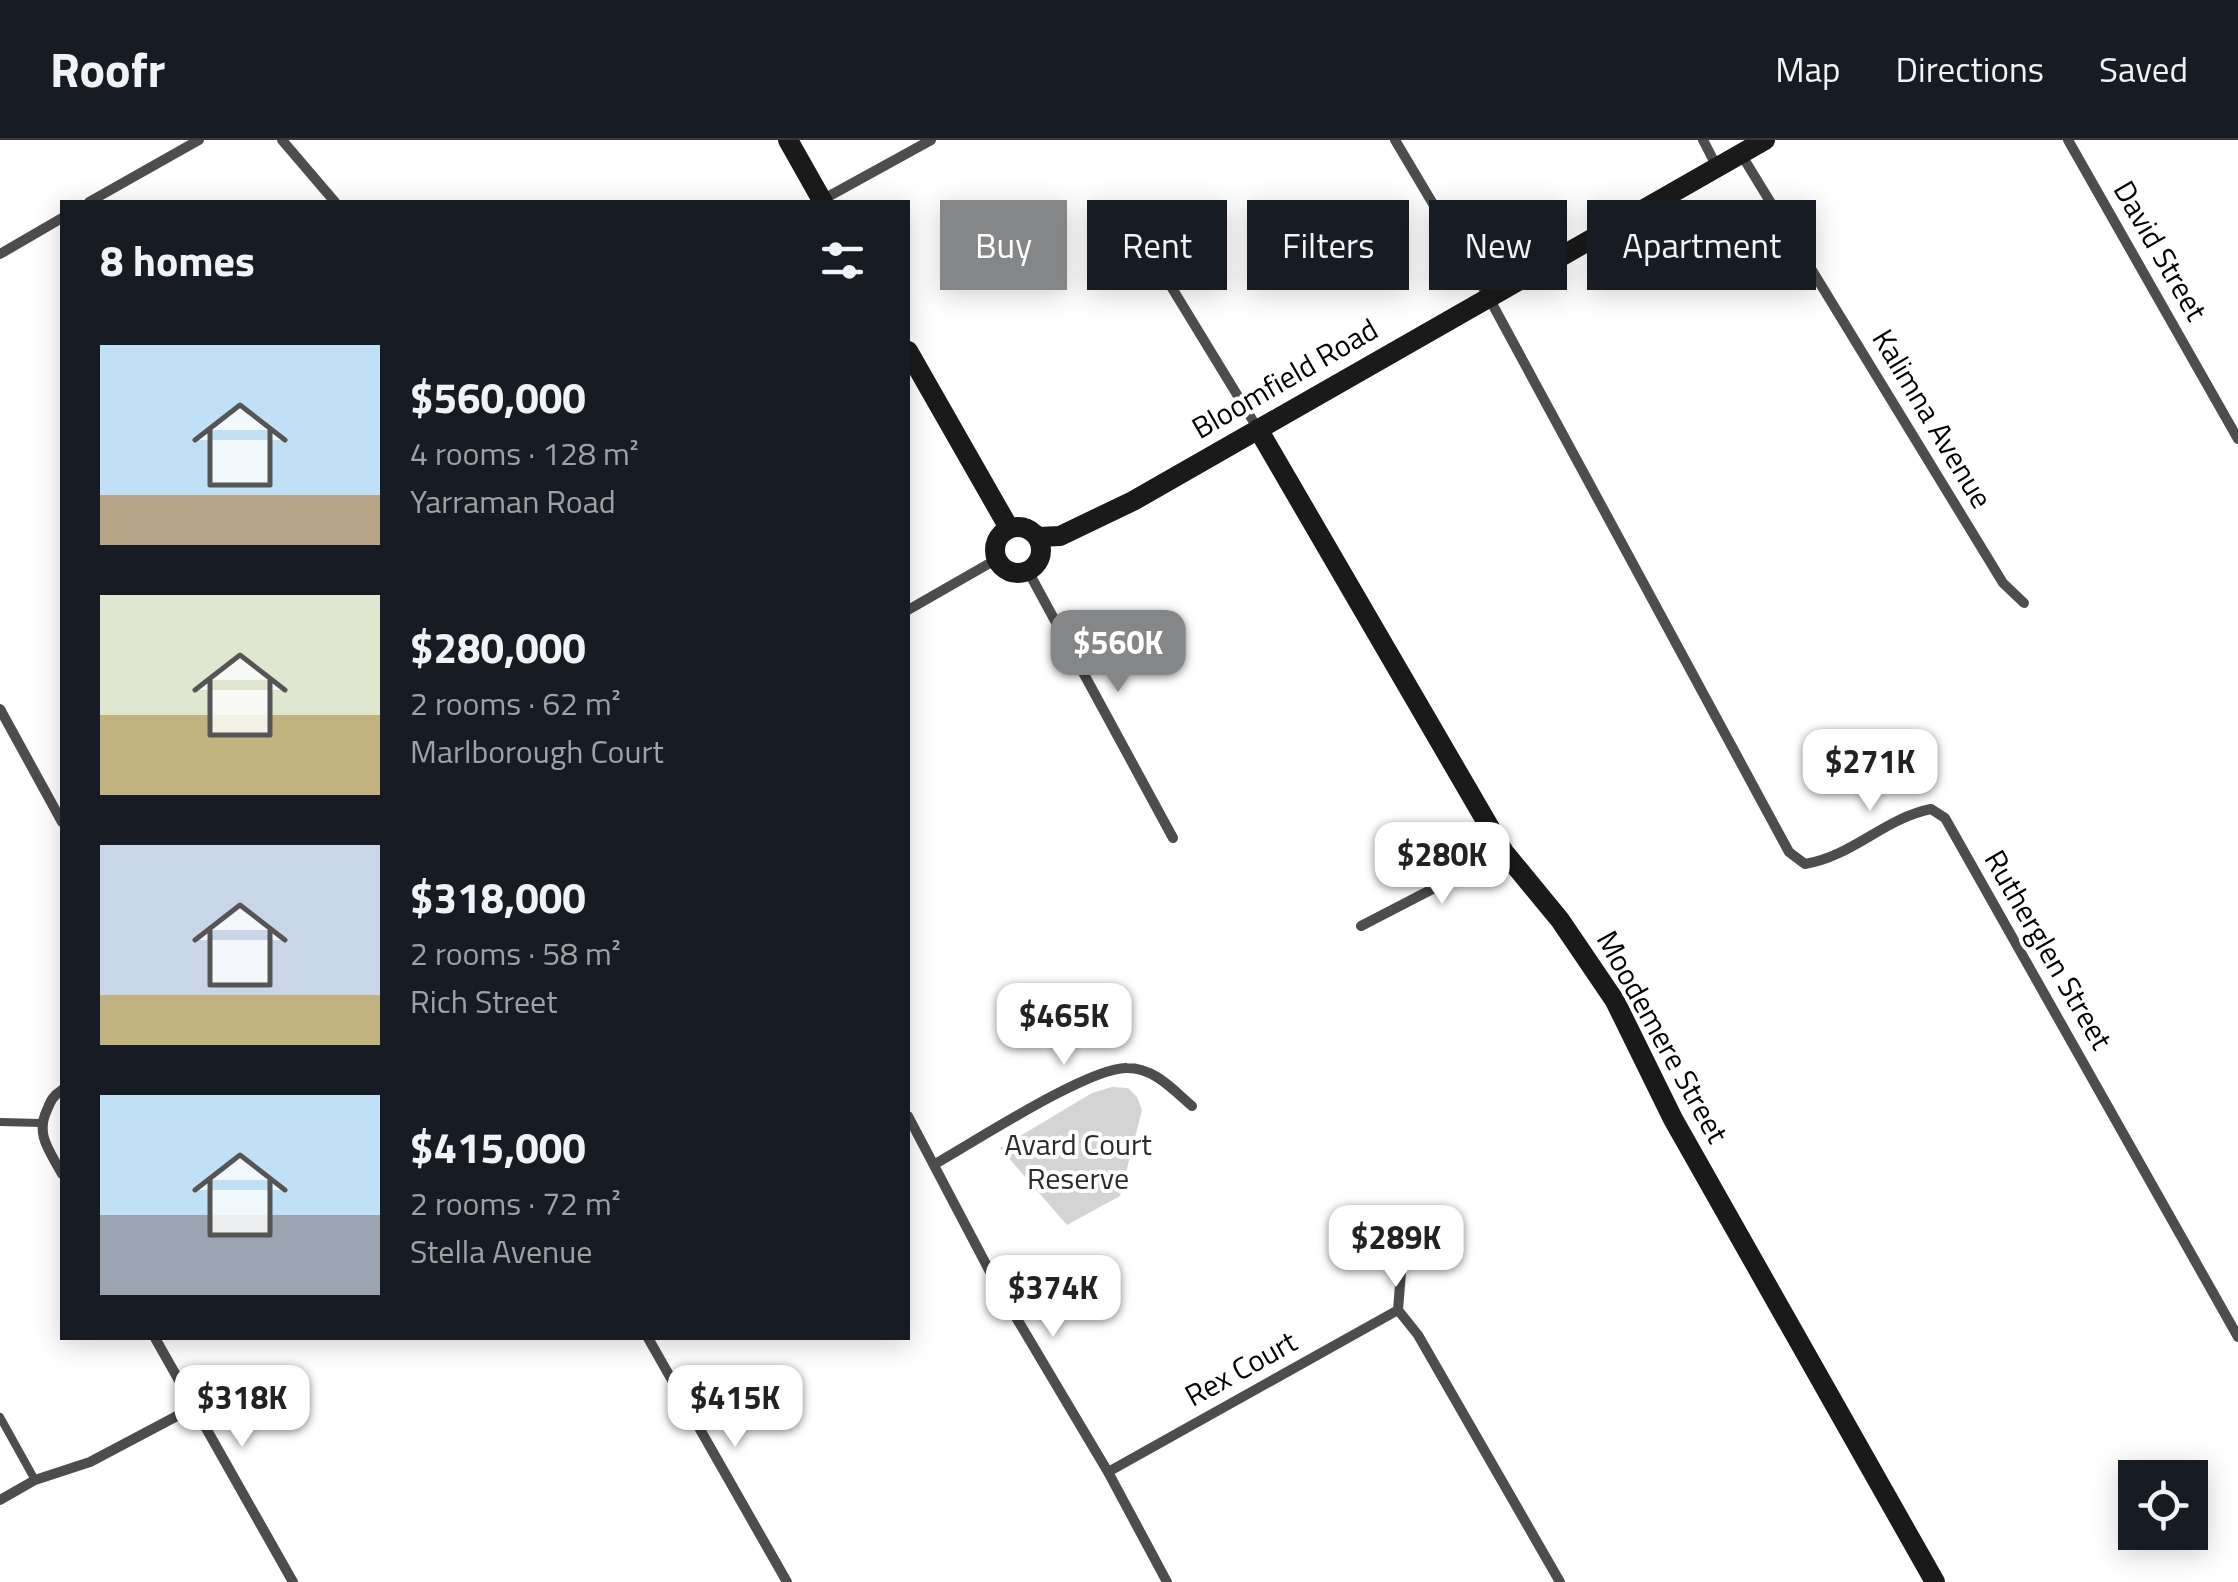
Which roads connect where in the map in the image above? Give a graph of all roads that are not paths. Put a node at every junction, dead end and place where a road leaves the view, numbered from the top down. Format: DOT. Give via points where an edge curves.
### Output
graph roads {
  1 [pos="199,140"];
  2 [pos="282,140"];
  3 [pos="788,140"];
  4 [pos="931,140"];
  5 [pos="1395,140"];
  6 [pos="1702,140"];
  7 [pos="1765,140"];
  8 [pos="2068,140"];
  9 [pos="1741,154"];
  10 [pos="1717,167"];
  11 [pos="94,200"];
  12 [pos="332,200"];
  13 [pos="822,200"];
  14 [pos="825,200"];
  15 [pos="60,219"];
  16 [pos="0,254"];
  17 [pos="1173,290"];
  18 [pos="1489,298"];
  19 [pos="910,355"];
  20 [pos="1258,429"];
  21 [pos="2238,439"];
  22 [pos="1009,528"];
  23 [pos="1038,537"];
  24 [pos="997,559"];
  25 [pos="1028,571"];
  26 [pos="2024,603"];
  27 [pos="910,609"];
  28 [pos="0,709"];
  29 [pos="60,818"];
  30 [pos="1173,838"];
  31 [pos="1504,852"];
  32 [pos="1361,926"];
  33 [pos="60,1091"];
  34 [pos="1192,1106"];
  35 [pos="910,1120"];
  36 [pos="0,1122"];
  37 [pos="41,1123"];
  38 [pos="935,1164"];
  39 [pos="60,1170"];
  40 [pos="1401,1272"];
  41 [pos="1398,1310"];
  42 [pos="2238,1336"];
  43 [pos="156,1340"];
  44 [pos="649,1340"];
  45 [pos="194,1407"];
  46 [pos="0,1417"];
  47 [pos="1108,1472"];
  48 [pos="35,1480"];
  49 [pos="0,1500"];
  50 [pos="293,1582"];
  51 [pos="788,1582"];
  52 [pos="1168,1582"];
  53 [pos="1560,1582"];
  54 [pos="1935,1582"];
  1 -- 11 [label="street"];
  2 -- 12 [label="street"];
  3 -- 13 [label="street"];
  4 -- 14 [label="street"];
  5 -- 18 [label="street"];
  6 -- 10 [label="street"];
  7 -- 9 [label="street, Bloomfield Road"];
  8 -- 21 [label="street, David Street"];
  9 -- 10 [label="street, Bloomfield Road"];
  9 -- 26 [label="street, Kalimna Avenue" via="2003,583"];
  10 -- 18 [label="street, Bloomfield Road"];
  15 -- 16 [label="street"];
  17 -- 20 [label="street"];
  18 -- 20 [label="street, Bloomfield Road"];
  18 -- 42 [label="street, Rutherglen Street" via="1789,852 1805,864 1826,861 1913,813 1931,810 1945,818"];
  19 -- 22 [label="street"];
  20 -- 23 [label="street, Bloomfield Road" via="1118,508 1060,536"];
  20 -- 31 [label="street, Moodemere Street"];
  22 -- 23 [label="street" via="1028,528"];
  22 -- 24 [label="street" via="996,545"];
  23 -- 25 [label="street" via="1041,552"];
  24 -- 25 [label="street" via="1007,570"];
  24 -- 27 [label="street"];
  25 -- 30 [label="street"];
  28 -- 29 [label="street"];
  31 -- 32 [label="street"];
  31 -- 54 [label="street, Moodemere Street" via="1614,1001 1672,1119"];
  33 -- 37 [label="street"];
  34 -- 38 [label="street" via="1154,1074 1128,1068 1095,1074"];
  35 -- 38 [label="street"];
  36 -- 37 [label="lane"];
  37 -- 39 [label="street"];
  38 -- 47 [label="street" via="998,1287"];
  40 -- 41 [label="street"];
  41 -- 47 [label="street, Rex Court"];
  41 -- 53 [label="street"];
  43 -- 45 [label="street"];
  44 -- 51 [label="street"];
  45 -- 48 [label="street" via="90,1462"];
  45 -- 50 [label="street"];
  46 -- 48 [label="lane"];
  47 -- 52 [label="street"];
  48 -- 49 [label="street"];
}
